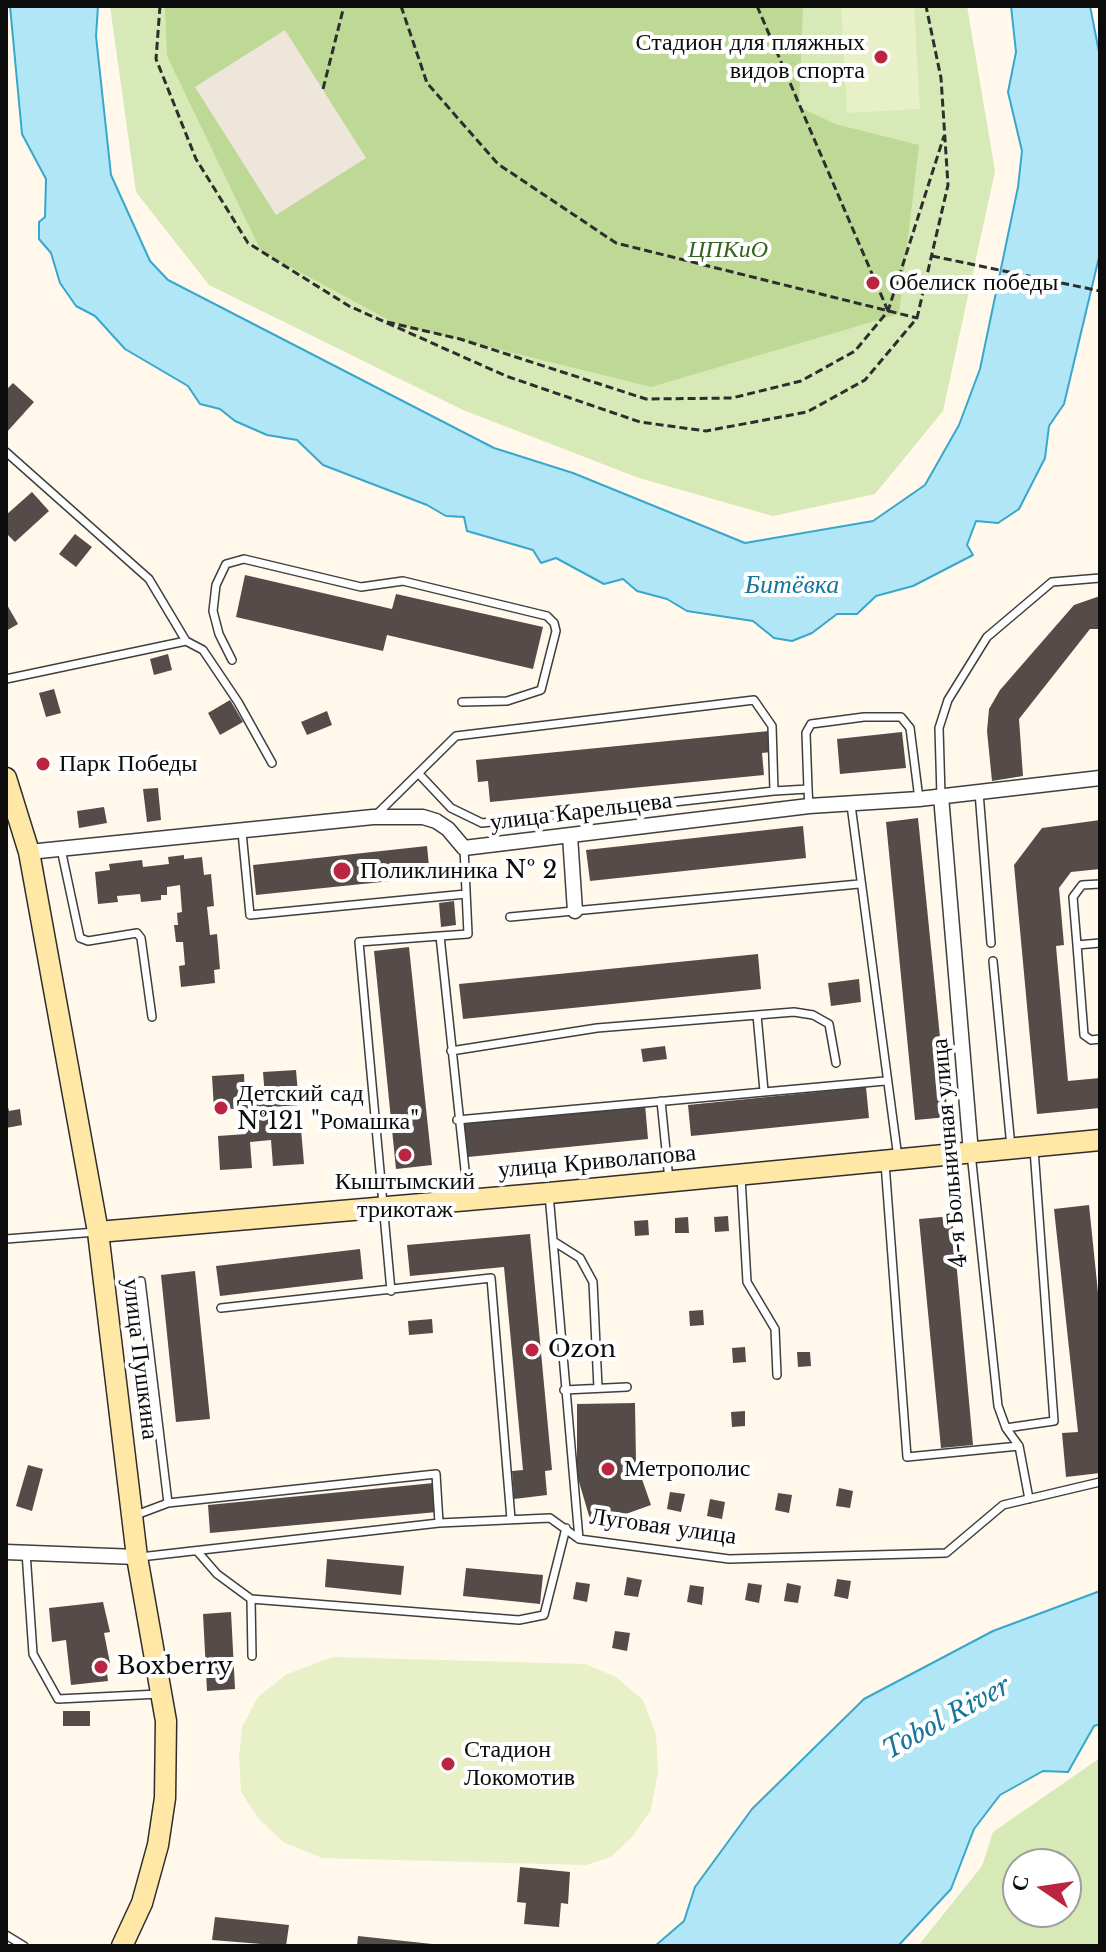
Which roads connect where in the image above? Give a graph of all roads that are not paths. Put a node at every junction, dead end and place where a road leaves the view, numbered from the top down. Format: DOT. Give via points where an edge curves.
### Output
graph roads {
  1 [pos="6,452"];
  2 [pos="1100,578"];
  3 [pos="186,641"];
  4 [pos="232,660"];
  5 [pos="6,679"];
  6 [pos="462,702"];
  7 [pos="272,763"];
  8 [pos="419,774"];
  9 [pos="6,778"];
  10 [pos="1100,778"];
  11 [pos="808,789"];
  12 [pos="774,791"];
  13 [pos="979,792"];
  14 [pos="941,796"];
  15 [pos="919,799"];
  16 [pos="851,805"];
  17 [pos="809,806"];
  18 [pos="453,809"];
  19 [pos="373,817"];
  20 [pos="448,829"];
  21 [pos="242,832"];
  22 [pos="570,836"];
  23 [pos="464,848"];
  24 [pos="61,849"];
  25 [pos="29,852"];
  26 [pos="859,884"];
  27 [pos="1100,884"];
  28 [pos="466,894"];
  29 [pos="575,911"];
  30 [pos="510,917"];
  31 [pos="440,936"];
  32 [pos="991,943"];
  33 [pos="1100,943"];
  34 [pos="1077,945"];
  35 [pos="993,961"];
  36 [pos="757,1015"];
  37 [pos="152,1017"];
  38 [pos="1100,1039"];
  39 [pos="451,1051"];
  40 [pos="836,1063"];
  41 [pos="885,1081"];
  42 [pos="764,1091"];
  43 [pos="661,1101"];
  44 [pos="457,1120"];
  45 [pos="1100,1140"];
  46 [pos="1033,1147"];
  47 [pos="1011,1149"];
  48 [pos="971,1153"];
  49 [pos="892,1160"];
  50 [pos="741,1175"];
  51 [pos="669,1182"];
  52 [pos="549,1193"];
  53 [pos="468,1200"];
  54 [pos="384,1208"];
  55 [pos="98,1232"];
  56 [pos="6,1239"];
  57 [pos="553,1241"];
  58 [pos="141,1281"];
  59 [pos="391,1291"];
  60 [pos="221,1308"];
  61 [pos="777,1375"];
  62 [pos="627,1387"];
  63 [pos="598,1388"];
  64 [pos="564,1390"];
  65 [pos="1006,1428"];
  66 [pos="1019,1446"];
  67 [pos="1100,1482"];
  68 [pos="1029,1499"];
  69 [pos="168,1503"];
  70 [pos="133,1516"];
  71 [pos="511,1519"];
  72 [pos="439,1523"];
  73 [pos="566,1528"];
  74 [pos="579,1539"];
  75 [pos="197,1551"];
  76 [pos="6,1552"];
  77 [pos="26,1552"];
  78 [pos="137,1557"];
  79 [pos="251,1599"];
  80 [pos="252,1656"];
  81 [pos="161,1694"];
  82 [pos="6,1935"];
  83 [pos="24,1946"];
  84 [pos="122,1946"];
  1 -- 3 [label="lane" via="149,579"];
  2 -- 14 [label="lane" via="1052,582 987,637 948,700 939,728"];
  3 -- 5 [label="lane"];
  3 -- 7 [label="lane" via="203,650"];
  4 -- 6 [label="lane" via="213,611 216,585 226,564 244,559 361,587 403,581 547,616 554,623 541,690 507,701"];
  8 -- 12 [label="lane" via="456,736 754,700 772,726"];
  8 -- 18 [label="lane"];
  8 -- 19 [label="lane"];
  9 -- 25 [label="main road, улица Пушкина"];
  10 -- 13 [label="street, улица Карельцева"];
  11 -- 12 [label="lane"];
  11 -- 15 [label="lane" via="806,733 811,724 901,717 910,728"];
  11 -- 17 [label="lane"];
  12 -- 18 [label="lane" via="482,823"];
  13 -- 14 [label="street, улица Карельцева"];
  13 -- 32 [label="lane"];
  14 -- 15 [label="street, улица Карельцева"];
  14 -- 48 [label="street, 4-я Больничная улица"];
  15 -- 16 [label="street, улица Карельцева"];
  16 -- 17 [label="street, улица Карельцева"];
  16 -- 26 [label="lane"];
  17 -- 22 [label="street, улица Карельцева"];
  18 -- 20 [label="lane"];
  19 -- 20 [label="street" via="423,817"];
  19 -- 21 [label="street"];
  20 -- 23 [label="street, улица Карельцева"];
  21 -- 24 [label="street"];
  21 -- 28 [label="lane" via="250,915"];
  22 -- 23 [label="street, улица Карельцева"];
  22 -- 29 [label="street"];
  23 -- 28 [label="lane"];
  24 -- 25 [label="street"];
  24 -- 37 [label="lane" via="80,938 137,933 141,938"];
  25 -- 55 [label="main road, улица Пушкина"];
  26 -- 29 [label="lane"];
  26 -- 41 [label="lane"];
  27 -- 34 [label="lane" via="1082,885 1073,897"];
  28 -- 31 [label="lane" via="468,934"];
  29 -- 30 [label="lane"];
  31 -- 39 [label="lane"];
  31 -- 54 [label="lane" via="359,942"];
  33 -- 34 [label="lane"];
  34 -- 38 [label="lane" via="1084,1035"];
  35 -- 47 [label="lane"];
  36 -- 39 [label="lane" via="597,1028"];
  36 -- 40 [label="lane" via="794,1012 829,1024"];
  36 -- 42 [label="lane"];
  39 -- 44 [label="lane"];
  41 -- 42 [label="lane"];
  41 -- 49 [label="lane"];
  42 -- 43 [label="lane"];
  43 -- 44 [label="lane"];
  43 -- 51 [label="lane"];
  44 -- 53 [label="lane"];
  45 -- 46 [label="main road, улица Криволапова"];
  46 -- 47 [label="main road, улица Криволапова"];
  46 -- 65 [label="lane" via="1054,1421"];
  47 -- 48 [label="main road, улица Криволапова"];
  48 -- 49 [label="main road, улица Криволапова"];
  48 -- 65 [label="lane, 4-я Больничная улица" via="998,1406"];
  49 -- 50 [label="main road, улица Криволапова"];
  49 -- 66 [label="lane" via="907,1457"];
  50 -- 51 [label="main road, улица Криволапова"];
  50 -- 61 [label="lane" via="747,1282 775,1329"];
  51 -- 52 [label="main road, улица Криволапова"];
  52 -- 53 [label="main road, улица Криволапова"];
  52 -- 57 [label="lane"];
  53 -- 54 [label="main road, улица Криволапова"];
  54 -- 55 [label="main road, улица Криволапова"];
  54 -- 59 [label="lane"];
  55 -- 56 [label="lane"];
  55 -- 70 [label="main road, улица Пушкина"];
  57 -- 63 [label="lane" via="580,1258 593,1282"];
  57 -- 64 [label="lane"];
  58 -- 69 [label="lane"];
  59 -- 60 [label="lane"];
  59 -- 71 [label="lane" via="491,1278"];
  62 -- 63 [label="lane"];
  63 -- 64 [label="lane"];
  64 -- 74 [label="lane"];
  65 -- 66 [label="lane, 4-я Больничная улица"];
  66 -- 68 [label="lane, 4-я Больничная улица"];
  67 -- 68 [label="lane, Луговая улица"];
  68 -- 74 [label="lane, Луговая улица" via="1003,1505 946,1553 729,1559"];
  69 -- 70 [label="lane"];
  69 -- 72 [label="lane" via="436,1474"];
  70 -- 78 [label="main road, улица Пушкина"];
  71 -- 72 [label="lane, Луговая улица"];
  71 -- 73 [label="lane, Луговая улица" via="550,1518"];
  72 -- 75 [label="lane, Луговая улица"];
  73 -- 74 [label="lane, Луговая улица"];
  73 -- 79 [label="lane" via="544,1615 519,1620"];
  75 -- 78 [label="lane, Луговая улица"];
  75 -- 79 [label="lane"];
  76 -- 77 [label="street"];
  77 -- 78 [label="street"];
  77 -- 81 [label="lane" via="33,1654 58,1699"];
  78 -- 81 [label="main road, улица Пушкина"];
  79 -- 80 [label="lane"];
  81 -- 84 [label="main road, улица Пушкина" via="165,1798 158,1845 142,1903"];
  82 -- 83 [label="lane"];
}
